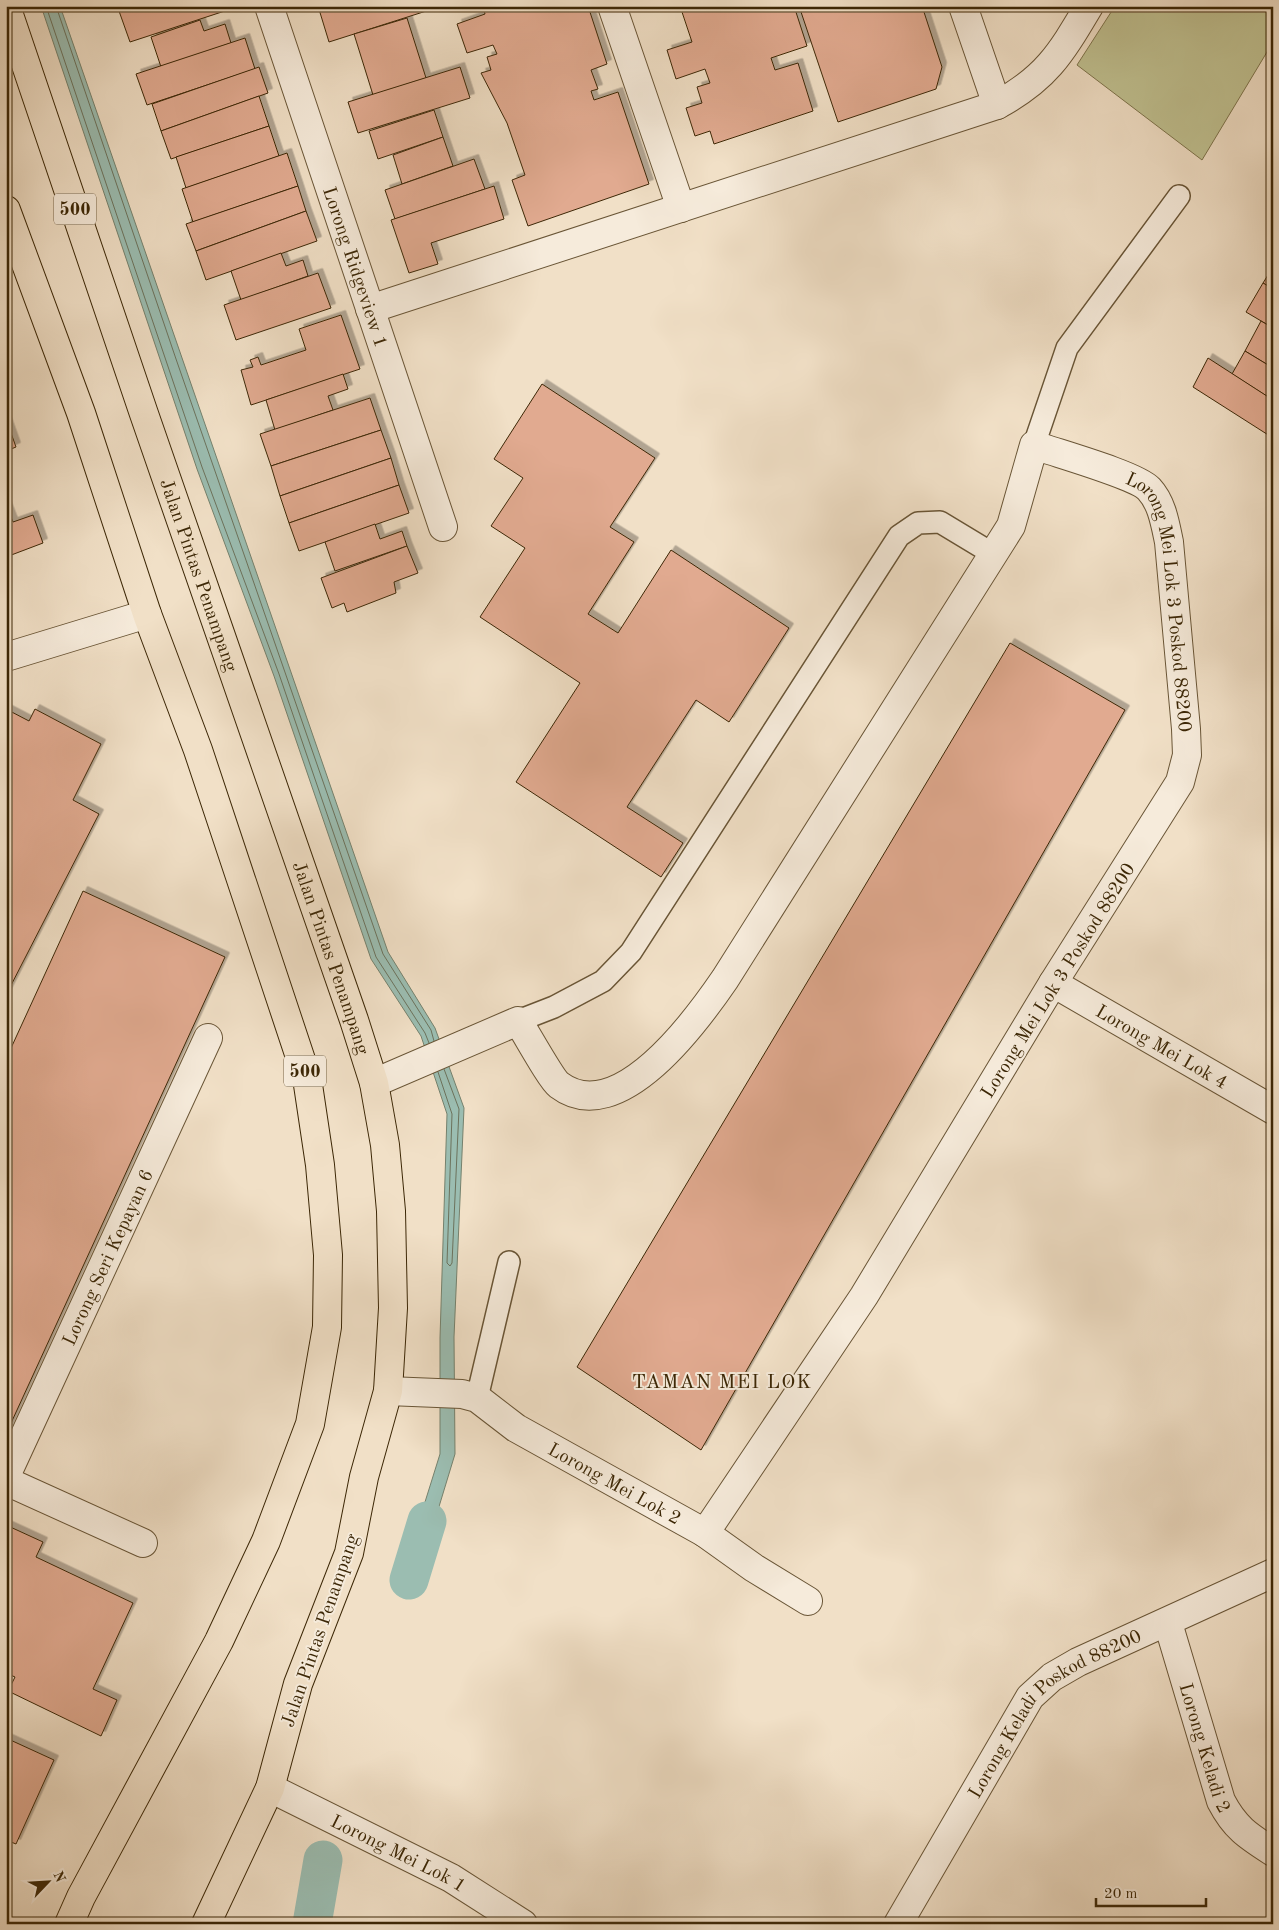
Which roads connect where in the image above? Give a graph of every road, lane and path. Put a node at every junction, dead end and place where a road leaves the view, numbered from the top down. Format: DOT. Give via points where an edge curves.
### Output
graph roads {
  1 [pos="6,6"];
  2 [pos="269,6"];
  3 [pos="612,6"];
  4 [pos="963,6"];
  5 [pos="1089,6"];
  6 [pos="998,105"];
  7 [pos="1179,196"];
  8 [pos="681,208"];
  9 [pos="6,210"];
  10 [pos="370,309"];
  11 [pos="1034,445"];
  12 [pos="443,527"];
  13 [pos="993,554"];
  14 [pos="147,614"];
  15 [pos="6,657"];
  16 [pos="1053,983"];
  17 [pos="518,1022"];
  18 [pos="208,1038"];
  19 [pos="374,1083"];
  20 [pos="1273,1110"];
  21 [pos="508,1262"];
  22 [pos="388,1391"];
  23 [pos="470,1396"];
  24 [pos="6,1476"];
  25 [pos="6,1481"];
  26 [pos="705,1533"];
  27 [pos="143,1543"];
  28 [pos="1273,1573"];
  29 [pos="808,1601"];
  30 [pos="1168,1623"];
  31 [pos="270,1788"];
  32 [pos="1273,1852"];
  33 [pos="81,1897"];
  34 [pos="53,1924"];
  35 [pos="69,1924"];
  36 [pos="206,1924"];
  37 [pos="523,1924"];
  38 [pos="898,1924"];
  1 -- 19 [label="main road, Jalan Pintas Penampang / 500"];
  2 -- 10 [label="street, Lorong Ridgeview 1"];
  3 -- 8 [label="street"];
  4 -- 6 [label="street"];
  5 -- 6 [label="street" via="1058,58 1023,91"];
  6 -- 8 [label="street"];
  7 -- 11 [label="lane" via="1067,348"];
  8 -- 10 [label="street"];
  9 -- 14 [label="main road, 500" via="81,413"];
  10 -- 12 [label="street, Lorong Ridgeview 1"];
  11 -- 13 [label="street" via="1011,526"];
  11 -- 16 [label="street, Lorong Mei Lok 3 Poskod 88200" via="1124,476 1148,488 1163,513 1169,542 1187,755 1180,782"];
  13 -- 17 [label="lane" via="940,522 918,523 900,536 632,952 603,981"];
  13 -- 17 [label="street" via="725,979 701,1015 668,1052 639,1076 613,1091 585,1097 559,1085"];
  14 -- 15 [label="street"];
  14 -- 33 [label="main road, 500" via="198,750 307,1078 320,1165 328,1256 327,1327 310,1424 266,1541 219,1641"];
  16 -- 20 [label="street, Lorong Mei Lok 4"];
  16 -- 26 [label="street, Lorong Mei Lok 3 Poskod 88200" via="864,1296"];
  17 -- 19 [label="street"];
  18 -- 24 [label="street, Lorong Seri Kepayan 6"];
  19 -- 22 [label="main road, Jalan Pintas Penampang / 500" via="392,1211 393,1308"];
  21 -- 23 [label="lane"];
  22 -- 23 [label="street"];
  22 -- 31 [label="main road, Jalan Pintas Penampang / 500" via="364,1477 349,1553 298,1684"];
  23 -- 26 [label="street, Lorong Mei Lok 2" via="516,1428"];
  25 -- 27 [label="street"];
  26 -- 29 [label="street, Lorong Mei Lok 2"];
  28 -- 30 [label="street, Lorong Keladi Poskod 88200"];
  30 -- 32 [label="street, Lorong Keladi 2" via="1221,1801 1230,1820 1245,1835"];
  30 -- 38 [label="street, Lorong Keladi Poskod 88200" via="1078,1662 1030,1697"];
  31 -- 36 [label="main road, Jalan Pintas Penampang / 500"];
  31 -- 37 [label="street, Lorong Mei Lok 1" via="451,1878"];
  33 -- 34 [label="street"];
  33 -- 35 [label="main road, 500"];
}
